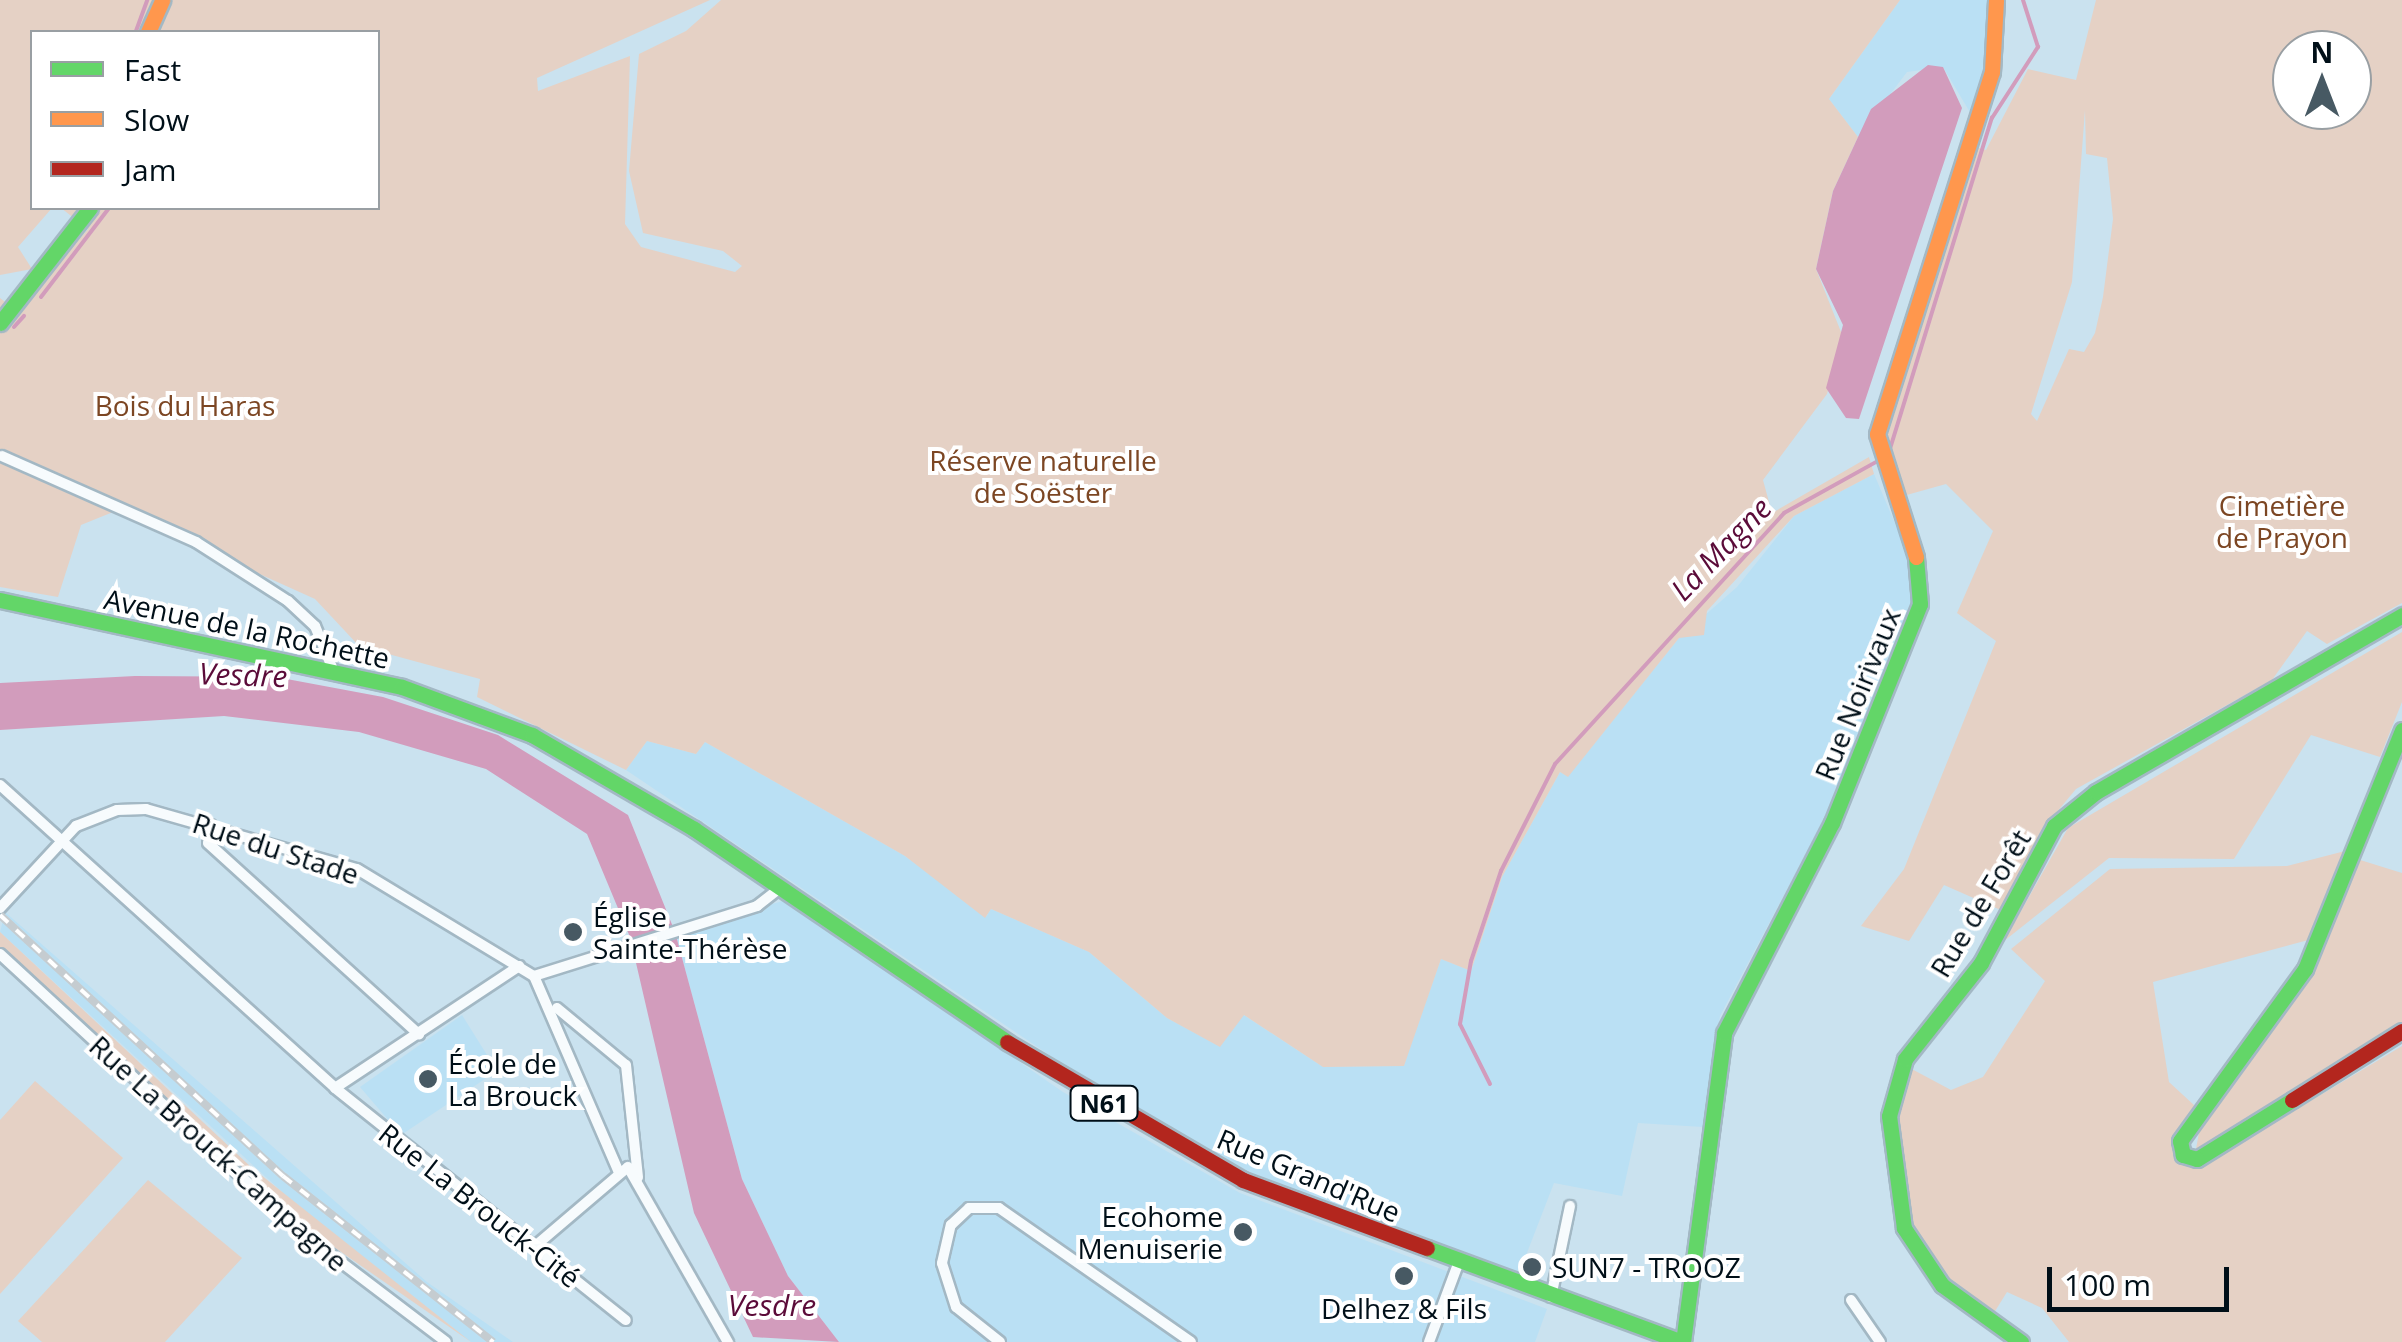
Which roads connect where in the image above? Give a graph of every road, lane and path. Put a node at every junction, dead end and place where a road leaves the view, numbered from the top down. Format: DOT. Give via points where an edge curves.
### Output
graph roads {
  1 [pos="162,0"];
  2 [pos="1996,0"];
  3 [pos="149,30"];
  4 [pos="88,210"];
  5 [pos="0,322"];
  6 [pos="2,456"];
  7 [pos="0,600"];
  8 [pos="2402,615"];
  9 [pos="335,673"];
  10 [pos="2402,730"];
  11 [pos="0,785"];
  12 [pos="211,826"];
  13 [pos="694,829"];
  14 [pos="62,842"];
  15 [pos="780,888"];
  16 [pos="0,908"];
  17 [pos="0,954"];
  18 [pos="520,966"];
  19 [pos="534,976"];
  20 [pos="555,1008"];
  21 [pos="2402,1031"];
  22 [pos="420,1034"];
  23 [pos="335,1088"];
  24 [pos="619,1172"];
  25 [pos="638,1177"];
  26 [pos="1570,1206"];
  27 [pos="534,1248"];
  28 [pos="1458,1264"];
  29 [pos="1551,1298"];
  30 [pos="1851,1300"];
  31 [pos="626,1320"];
  32 [pos="446,1342"];
  33 [pos="728,1342"];
  34 [pos="1000,1342"];
  35 [pos="1191,1342"];
  36 [pos="1430,1342"];
  37 [pos="1682,1342"];
  38 [pos="1880,1342"];
  39 [pos="2021,1342"];
  1 -- 3 [label="main road"];
  2 -- 37 [label="main road, Rue Noirivaux" via="1992,72 1878,459 1920,569 1920,604 1832,823 1724,1032"];
  4 -- 5 [label="main road"];
  6 -- 9 [label="street" via="196,542 288,601 315,626"];
  7 -- 9 [label="main road, Avenue de la Rochette / N61"];
  8 -- 39 [label="main road, Rue de Forêt" via="2096,792 2054,826 1981,962 1905,1060 1889,1116 1904,1228 1942,1285"];
  9 -- 13 [label="main road, Avenue de la Rochette / N61" via="470,709 590,765"];
  10 -- 21 [label="main road" via="2305,969 2180,1141 2183,1155 2197,1159"];
  11 -- 14 [label="street, Rue La Brouck-Cité"];
  12 -- 14 [label="street, Rue du Stade" via="117,810"];
  12 -- 18 [label="street, Rue du Stade" via="357,869"];
  12 -- 22 [label="street" via="208,843"];
  13 -- 15 [label="main road, Rue Grand'Rue / N61"];
  14 -- 16 [label="street"];
  14 -- 23 [label="street, Rue La Brouck-Cité"];
  15 -- 19 [label="street" via="757,906"];
  15 -- 28 [label="main road, Rue Grand'Rue / N61" via="1082,1092 1244,1180"];
  17 -- 32 [label="street, Rue La Brouck-Campagne" via="300,1231"];
  18 -- 19 [label="street, Rue du Stade"];
  18 -- 22 [label="street"];
  19 -- 20 [label="street"];
  20 -- 24 [label="street"];
  20 -- 25 [label="street" via="626,1065"];
  22 -- 23 [label="street"];
  23 -- 27 [label="street, Rue La Brouck-Cité"];
  24 -- 25 [label="street"];
  24 -- 27 [label="street"];
  25 -- 33 [label="street"];
  26 -- 29 [label="street"];
  27 -- 31 [label="street, Rue La Brouck-Cité"];
  28 -- 29 [label="main road, Rue Grand'Rue / N61"];
  28 -- 36 [label="street"];
  29 -- 37 [label="main road, Rue Grand'Rue / N61"];
  30 -- 38 [label="street"];
  34 -- 35 [label="street" via="956,1307 942,1263 951,1225 969,1208 999,1208"];
}
